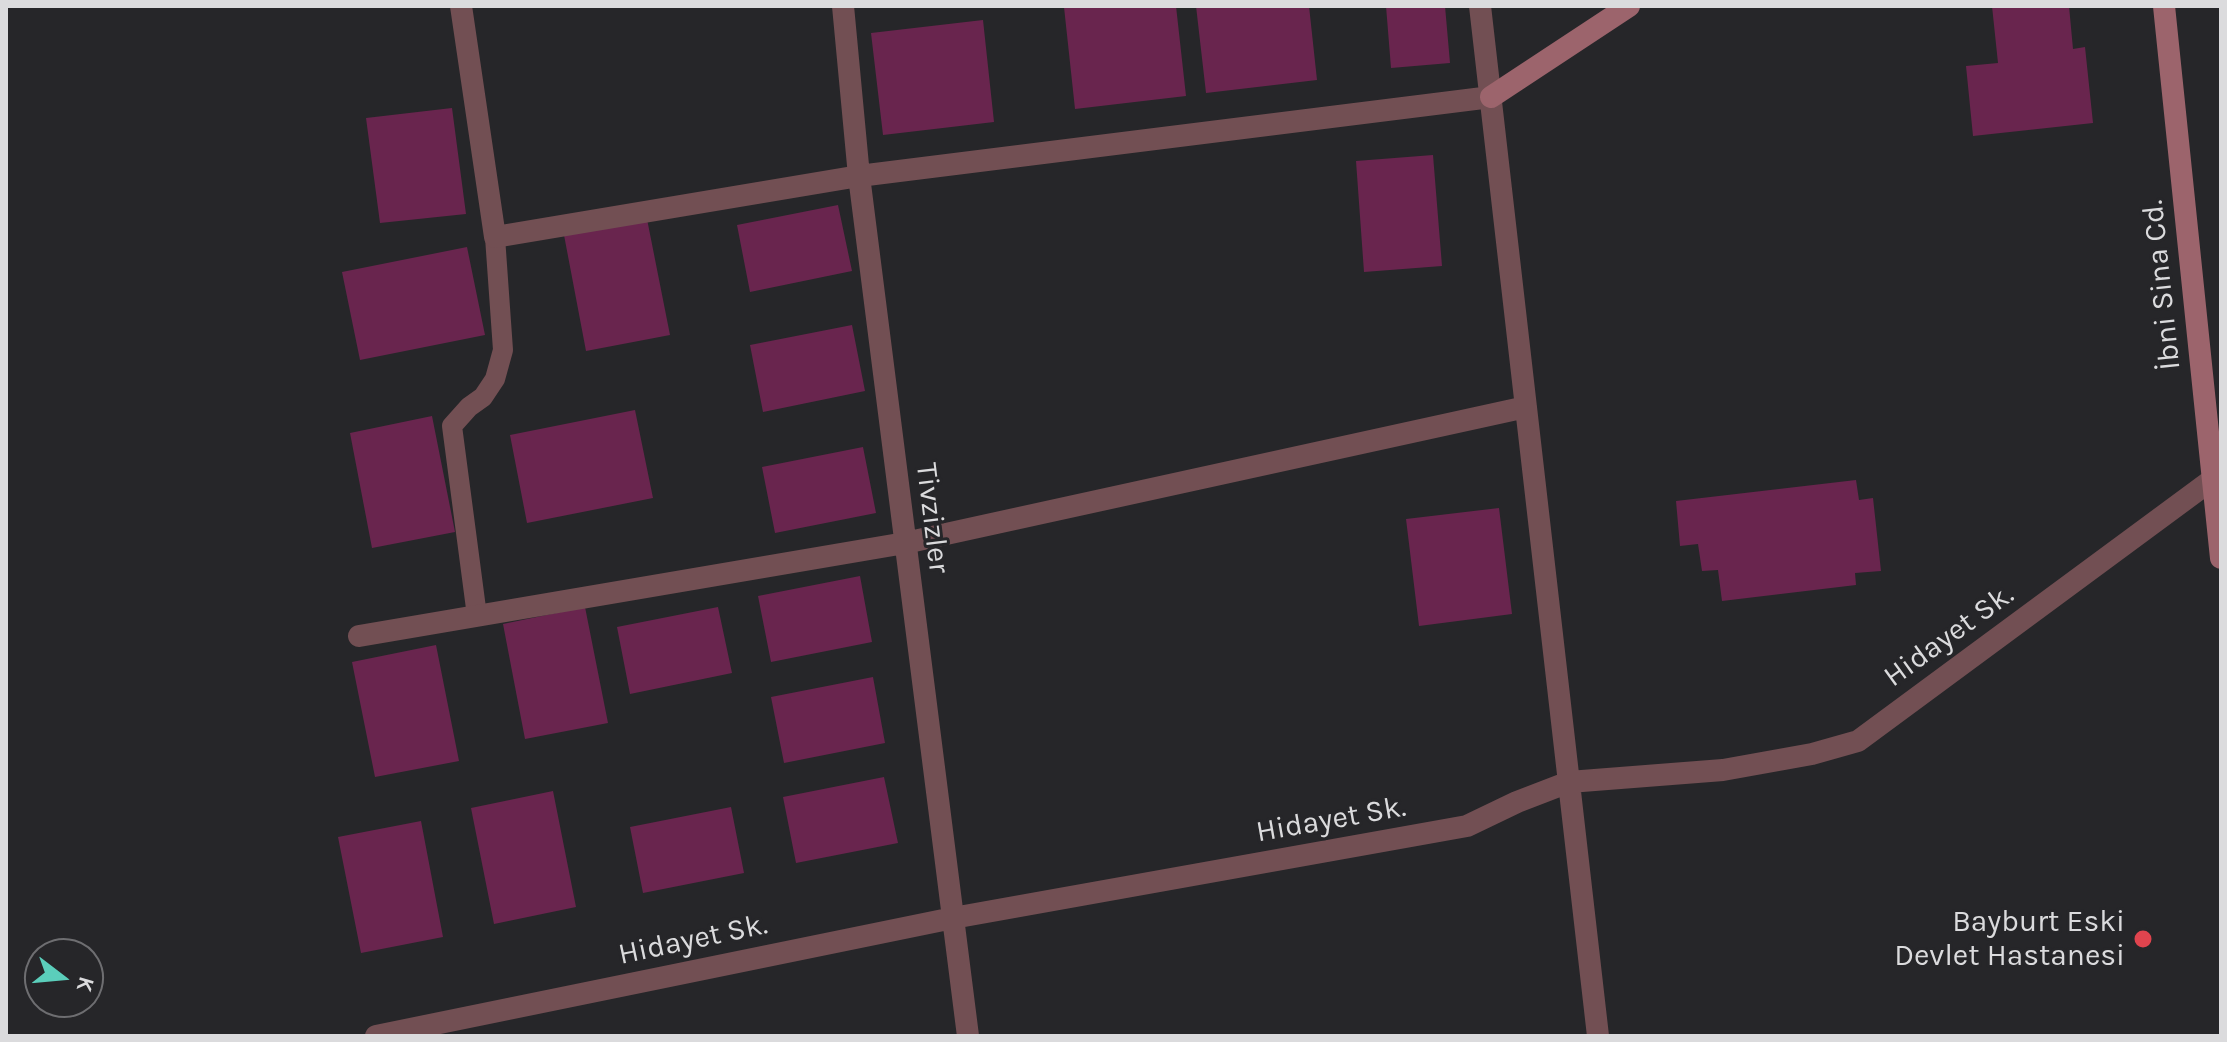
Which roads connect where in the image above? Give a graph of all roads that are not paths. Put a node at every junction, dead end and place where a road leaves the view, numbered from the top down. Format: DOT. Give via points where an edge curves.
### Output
graph roads {
  1 [pos="461,6"];
  2 [pos="843,6"];
  3 [pos="1480,6"];
  4 [pos="1629,6"];
  5 [pos="2164,6"];
  6 [pos="1491,97"];
  7 [pos="859,176"];
  8 [pos="495,237"];
  9 [pos="1526,407"];
  10 [pos="2217,479"];
  11 [pos="905,543"];
  12 [pos="2221,558"];
  13 [pos="477,616"];
  14 [pos="359,636"];
  15 [pos="1569,782"];
  16 [pos="953,918"];
  17 [pos="376,1036"];
  18 [pos="968,1036"];
  19 [pos="1598,1036"];
  1 -- 8 [label="street"];
  2 -- 7 [label="street, Tivzizler"];
  3 -- 6 [label="street"];
  4 -- 6 [label="main road"];
  5 -- 10 [label="main road, İbni Sina Cd."];
  6 -- 7 [label="street"];
  6 -- 9 [label="street"];
  7 -- 8 [label="street"];
  7 -- 11 [label="street, Tivzizler"];
  8 -- 13 [label="lane" via="503,350 483,397 452,426"];
  9 -- 11 [label="street"];
  9 -- 15 [label="street"];
  10 -- 12 [label="main road, İbni Sina Cd."];
  10 -- 15 [label="street, Hidayet Sk." via="1858,741 1723,770"];
  11 -- 13 [label="street"];
  11 -- 16 [label="street, Tivzizler"];
  13 -- 14 [label="street"];
  15 -- 16 [label="street, Hidayet Sk." via="1467,826"];
  15 -- 19 [label="street"];
  16 -- 17 [label="street, Hidayet Sk."];
  16 -- 18 [label="street, Tivzizler"];
}
